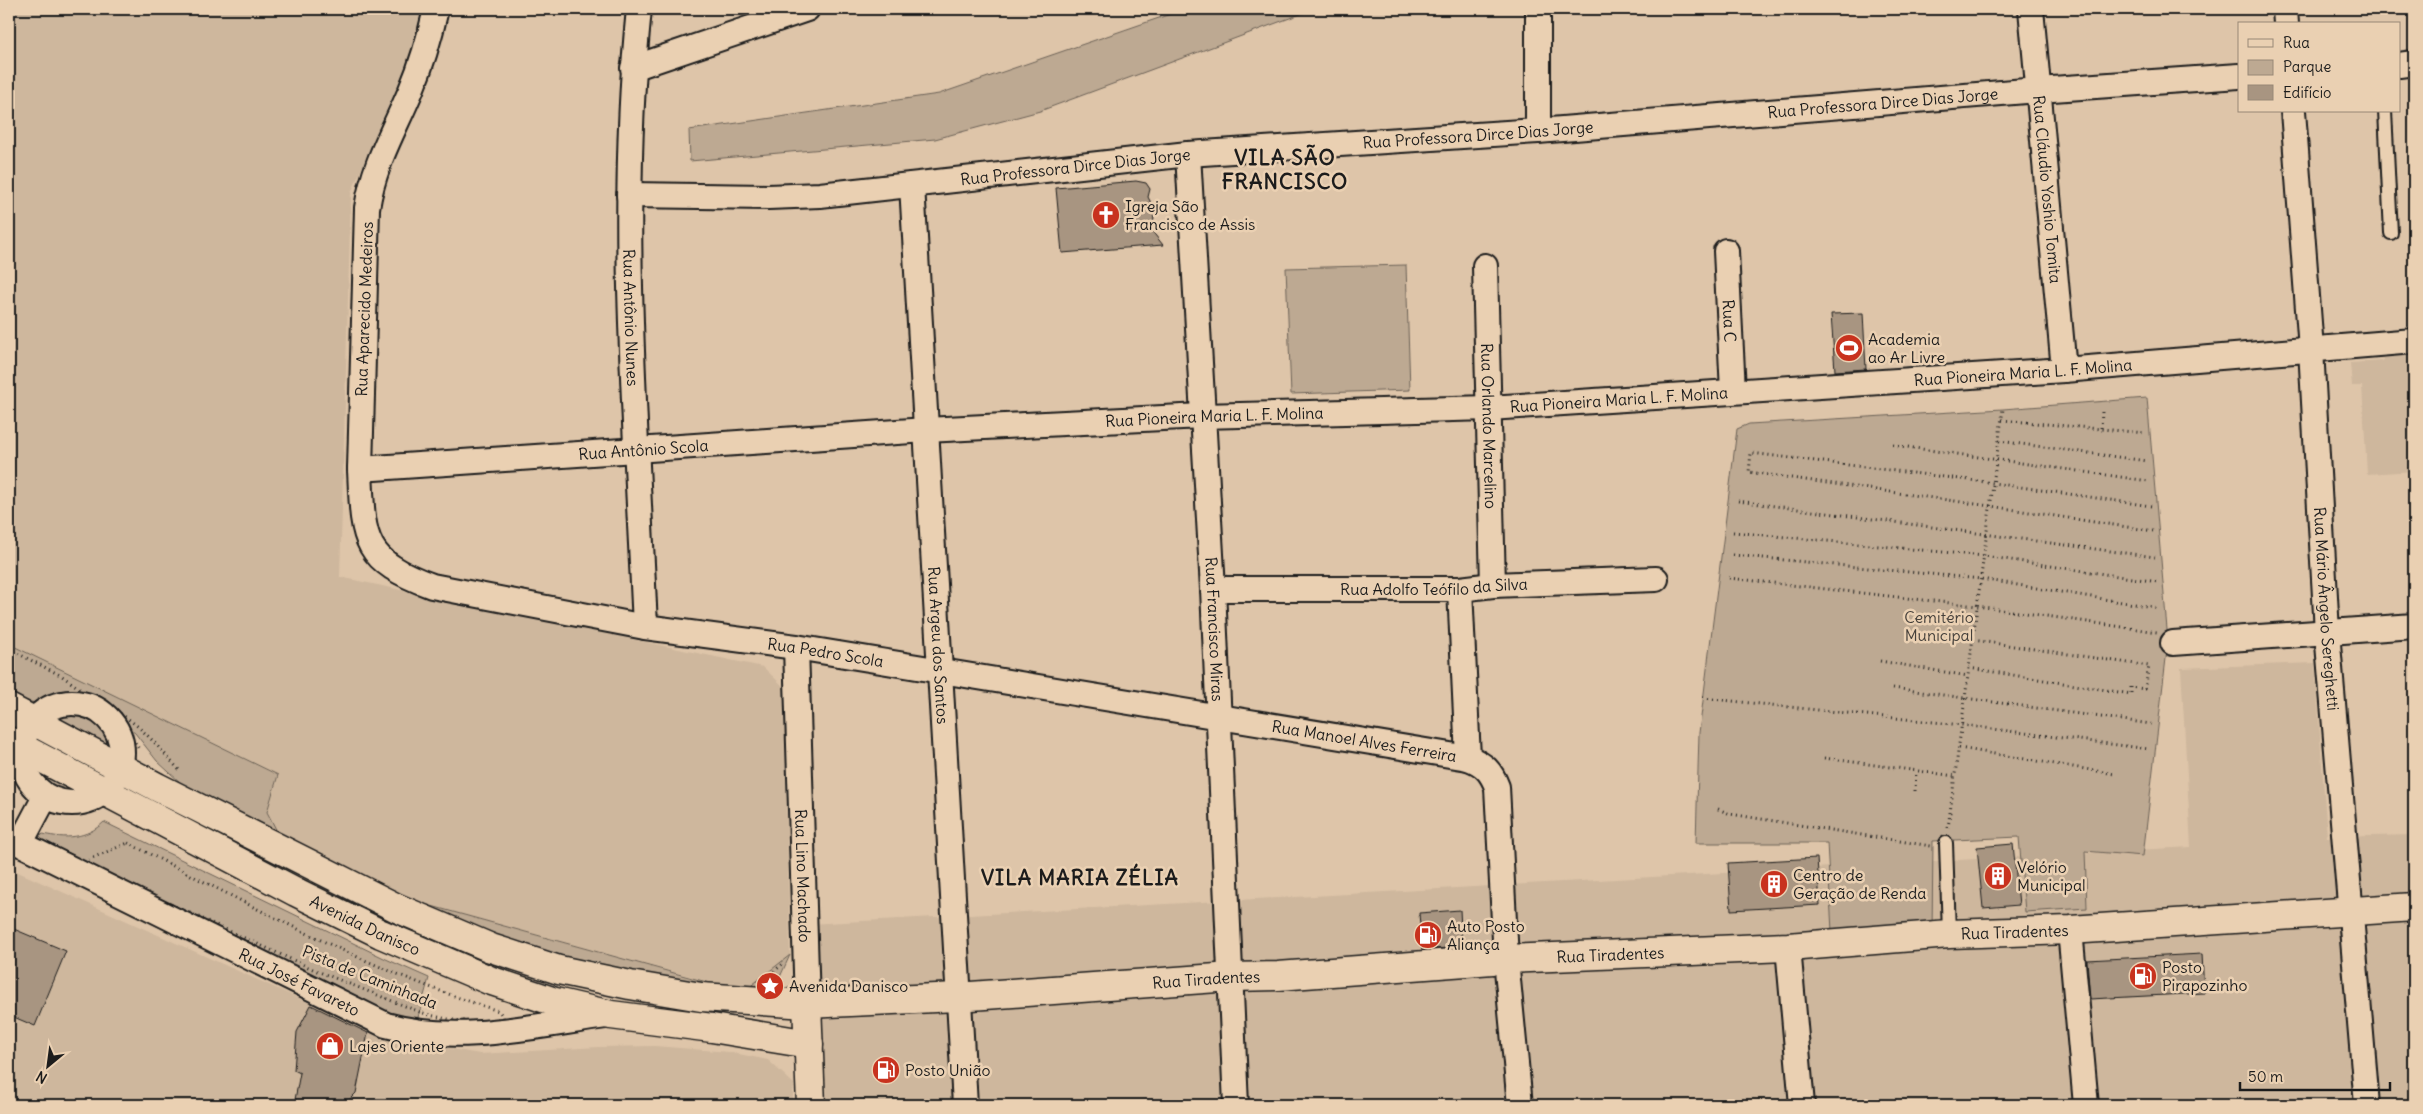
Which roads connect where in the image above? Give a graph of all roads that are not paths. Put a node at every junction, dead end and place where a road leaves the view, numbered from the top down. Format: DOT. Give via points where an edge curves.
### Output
graph roads {
  1 [pos="436,9"];
  2 [pos="639,9"];
  3 [pos="807,9"];
  4 [pos="1538,9"];
  5 [pos="2031,9"];
  6 [pos="2285,9"];
  7 [pos="2286,22"];
  8 [pos="2414,64"];
  9 [pos="2400,65"];
  10 [pos="633,68"];
  11 [pos="2238,76"];
  12 [pos="2038,90"];
  13 [pos="2293,112"];
  14 [pos="2385,112"];
  15 [pos="1538,131"];
  16 [pos="1188,154"];
  17 [pos="912,186"];
  18 [pos="629,195"];
  19 [pos="2391,233"];
  20 [pos="1726,251"];
  21 [pos="1485,266"];
  22 [pos="2414,342"];
  23 [pos="2311,349"];
  24 [pos="2064,370"];
  25 [pos="1733,391"];
  26 [pos="1488,408"];
  27 [pos="1202,416"];
  28 [pos="926,430"];
  29 [pos="638,449"];
  30 [pos="360,468"];
  31 [pos="1656,579"];
  32 [pos="432,586"];
  33 [pos="1493,586"];
  34 [pos="1213,589"];
  35 [pos="1460,589"];
  36 [pos="2414,626"];
  37 [pos="644,627"];
  38 [pos="2328,632"];
  39 [pos="2168,638"];
  40 [pos="796,647"];
  41 [pos="941,670"];
  42 [pos="9,708"];
  43 [pos="1219,716"];
  44 [pos="34,720"];
  45 [pos="15,744"];
  46 [pos="1468,758"];
  47 [pos="132,762"];
  48 [pos="106,791"];
  49 [pos="45,796"];
  50 [pos="15,841"];
  51 [pos="1947,846"];
  52 [pos="2414,907"];
  53 [pos="2349,911"];
  54 [pos="2070,930"];
  55 [pos="1949,934"];
  56 [pos="1788,947"];
  57 [pos="1506,959"];
  58 [pos="1231,977"];
  59 [pos="957,996"];
  60 [pos="807,1004"];
  61 [pos="611,1015"];
  62 [pos="809,1044"];
  63 [pos="811,1105"];
  64 [pos="965,1105"];
  65 [pos="1236,1105"];
  66 [pos="1520,1105"];
  67 [pos="1802,1105"];
  68 [pos="2086,1105"];
  69 [pos="2367,1105"];
  1 -- 30 [label="street, Rua Aparecido Medeiros" via="411,90 379,158 371,184 365,235"];
  2 -- 10 [label="street, Rua Antônio Nunes"];
  3 -- 10 [label="street"];
  4 -- 15 [label="street"];
  5 -- 12 [label="street, Rua Cláudio Yoshio Tomita"];
  6 -- 7 [label="street"];
  8 -- 9 [label="street"];
  10 -- 18 [label="street, Rua Antônio Nunes"];
  11 -- 12 [label="street, Rua Professora Dirce Dias Jorge"];
  12 -- 15 [label="street, Rua Professora Dirce Dias Jorge"];
  12 -- 24 [label="street, Rua Cláudio Yoshio Tomita"];
  13 -- 23 [label="street, Rua Mário Ângelo Sereghetti"];
  14 -- 19 [label="lane"];
  15 -- 16 [label="street, Rua Professora Dirce Dias Jorge"];
  16 -- 17 [label="street, Rua Professora Dirce Dias Jorge"];
  16 -- 27 [label="street, Rua Francisco Miras"];
  17 -- 18 [label="street, Rua Professora Dirce Dias Jorge" via="768,197"];
  17 -- 28 [label="street, Rua Argeu dos Santos"];
  18 -- 29 [label="street, Rua Antônio Nunes"];
  20 -- 25 [label="street, Rua C"];
  21 -- 26 [label="street, Rua Orlando Marcelino"];
  22 -- 23 [label="street, Rua Pioneira Maria L. F. Molina"];
  23 -- 24 [label="street, Rua Pioneira Maria L. F. Molina"];
  23 -- 38 [label="street, Rua Mário Ângelo Sereghetti"];
  24 -- 25 [label="street, Rua Pioneira Maria L. F. Molina"];
  25 -- 26 [label="street, Rua Pioneira Maria L. F. Molina"];
  26 -- 27 [label="street, Rua Pioneira Maria L. F. Molina"];
  26 -- 33 [label="street, Rua Orlando Marcelino"];
  27 -- 28 [label="street, Rua Pioneira Maria L. F. Molina"];
  27 -- 34 [label="street, Rua Francisco Miras"];
  28 -- 29 [label="street, Rua Antônio Scola"];
  28 -- 41 [label="street, Rua Argeu dos Santos"];
  29 -- 30 [label="street, Rua Antônio Scola"];
  29 -- 37 [label="street, Rua Antônio Nunes"];
  30 -- 32 [label="street, Rua Aparecido Medeiros" via="362,510 370,544 383,562 403,575"];
  31 -- 33 [label="street, Rua Adolfo Teófilo da Silva"];
  32 -- 37 [label="street, Rua Pedro Scola"];
  33 -- 35 [label="street, Rua Adolfo Teófilo da Silva"];
  34 -- 35 [label="street, Rua Adolfo Teófilo da Silva"];
  34 -- 43 [label="street, Rua Francisco Miras"];
  35 -- 46 [label="street"];
  36 -- 38 [label="street"];
  37 -- 40 [label="street, Rua Pedro Scola"];
  38 -- 39 [label="street"];
  38 -- 53 [label="street, Rua Mário Ângelo Sereghetti"];
  40 -- 41 [label="street, Rua Pedro Scola"];
  40 -- 60 [label="street, Rua Lino Machado"];
  41 -- 43 [label="street, Rua Pedro Scola"];
  41 -- 59 [label="street, Rua Argeu dos Santos"];
  42 -- 44 [label="main road, Avenida Danisco"];
  43 -- 46 [label="street, Rua Manoel Alves Ferreira"];
  43 -- 58 [label="street, Rua Francisco Miras"];
  44 -- 45 [label="street"];
  44 -- 47 [label="main road, Avenida Danisco"];
  44 -- 47 [label="street" via="59,704 74,702 89,706 113,724 123,752"];
  45 -- 48 [label="main road, Avenida Danisco"];
  45 -- 49 [label="street" via="28,778"];
  46 -- 57 [label="street, Rua Manoel Alves Ferreira" via="1487,768 1497,787"];
  47 -- 48 [label="street"];
  47 -- 60 [label="main road, Avenida Danisco" via="397,908 491,948 559,970 630,985 701,997"];
  48 -- 49 [label="street" via="96,798 77,803 57,802"];
  48 -- 61 [label="main road, Avenida Danisco" via="240,864 381,934 489,980 555,1002"];
  49 -- 50 [label="street"];
  50 -- 61 [label="street, Rua José Favareto" via="386,1025 434,1034 482,1033"];
  51 -- 55 [label="lane"];
  52 -- 53 [label="main road, Rua Tiradentes"];
  53 -- 54 [label="main road, Rua Tiradentes"];
  53 -- 69 [label="street, Rua Mário Ângelo Sereghetti"];
  54 -- 55 [label="main road, Rua Tiradentes"];
  54 -- 68 [label="street"];
  55 -- 56 [label="main road, Rua Tiradentes"];
  56 -- 57 [label="main road, Rua Tiradentes"];
  56 -- 67 [label="street"];
  57 -- 58 [label="main road, Rua Tiradentes"];
  57 -- 66 [label="street"];
  58 -- 59 [label="main road, Rua Tiradentes"];
  58 -- 65 [label="street, Rua Francisco Miras"];
  59 -- 60 [label="main road, Rua Tiradentes"];
  59 -- 64 [label="street, Rua Argeu dos Santos"];
  60 -- 62 [label="main road, Rua Lino Machado"];
  61 -- 62 [label="main road, Avenida Danisco"];
  62 -- 63 [label="main road, Rua Lino Machado"];
}
